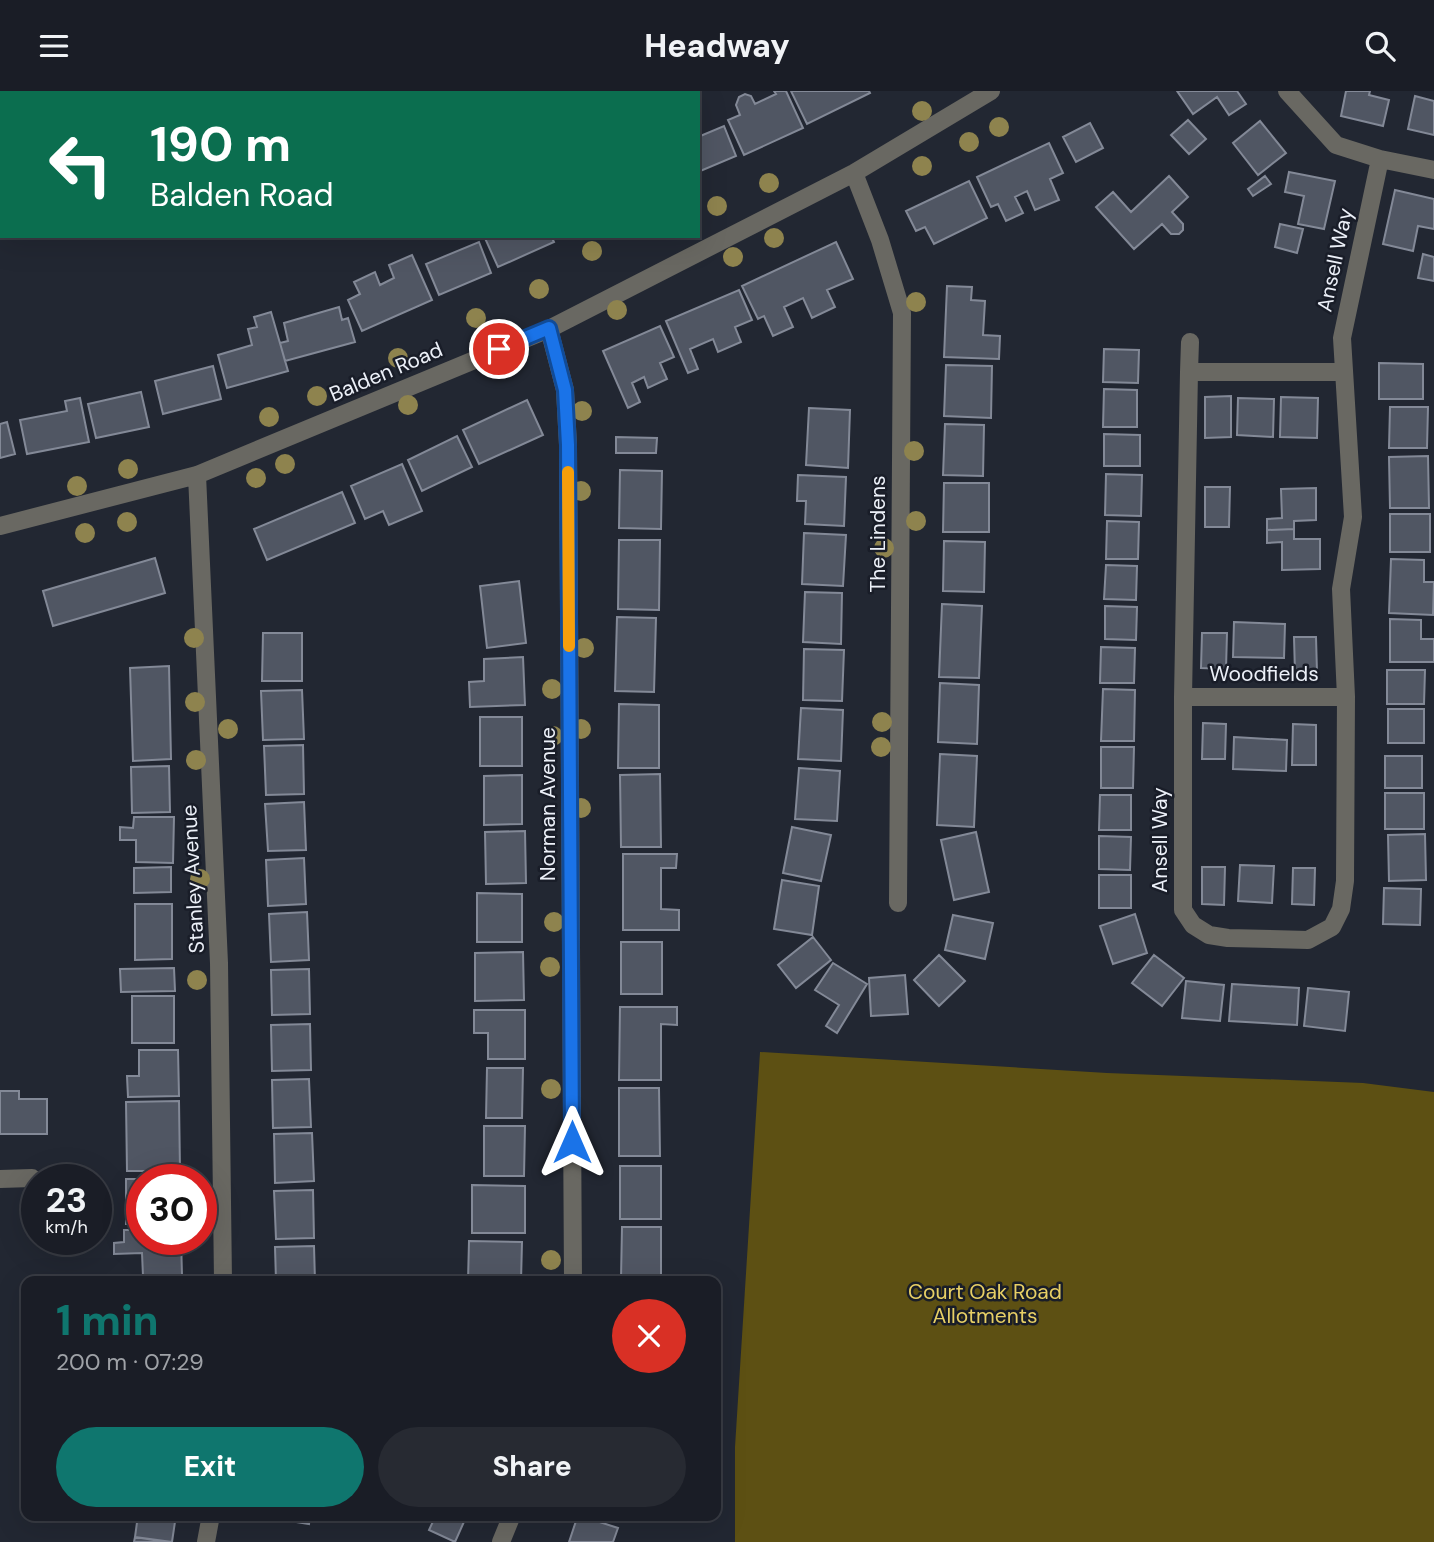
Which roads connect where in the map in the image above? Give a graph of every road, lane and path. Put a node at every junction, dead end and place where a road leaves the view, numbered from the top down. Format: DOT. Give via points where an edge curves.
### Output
graph roads {
  1 [pos="991,91"];
  2 [pos="1287,91"];
  3 [pos="1380,159"];
  4 [pos="1434,170"];
  5 [pos="854,173"];
  6 [pos="549,328"];
  7 [pos="1190,342"];
  8 [pos="1189,372"];
  9 [pos="1344,372"];
  10 [pos="197,475"];
  11 [pos="0,526"];
  12 [pos="1183,697"];
  13 [pos="1346,697"];
  14 [pos="898,903"];
  15 [pos="21,1178"];
  16 [pos="0,1179"];
  17 [pos="223,1276"];
  18 [pos="573,1276"];
  19 [pos="210,1521"];
  20 [pos="510,1521"];
  21 [pos="206,1542"];
  22 [pos="501,1542"];
  1 -- 5 [label="street, Balden Road"];
  2 -- 3 [label="street" via="1336,145"];
  3 -- 4 [label="street"];
  3 -- 9 [label="street, Ansell Way" via="1342,338"];
  5 -- 6 [label="street, Balden Road"];
  5 -- 14 [label="street, The Lindens" via="902,313"];
  6 -- 10 [label="street, Balden Road"];
  6 -- 18 [label="street, Norman Avenue" via="565,390 568,445"];
  7 -- 8 [label="street, Ansell Way"];
  8 -- 9 [label="street"];
  8 -- 12 [label="street, Ansell Way"];
  9 -- 13 [label="street, Ansell Way" via="1353,517 1341,589"];
  10 -- 11 [label="street, Balden Road"];
  10 -- 17 [label="street, Stanley Avenue" via="219,963"];
  12 -- 13 [label="street, Woodfields"];
  12 -- 13 [label="street, Ansell Way" via="1183,910 1193,925 1209,935 1308,940 1332,927 1341,909"];
  15 -- 16 [label="street"];
  19 -- 21 [label="street"];
  20 -- 22 [label="street"];
}
